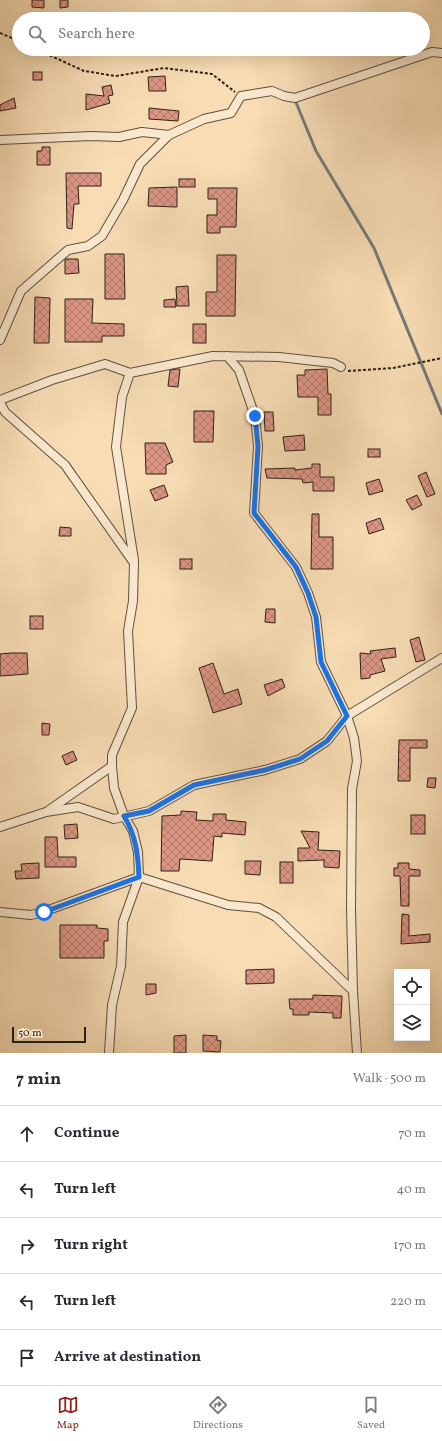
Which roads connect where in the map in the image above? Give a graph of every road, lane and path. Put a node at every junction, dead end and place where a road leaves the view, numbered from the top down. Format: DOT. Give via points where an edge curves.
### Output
graph roads {
  1 [pos="0,33"];
  2 [pos="12,38"];
  3 [pos="430,53"];
  4 [pos="442,53"];
  5 [pos="52,56"];
  6 [pos="420,56"];
  7 [pos="241,96"];
  8 [pos="169,135"];
  9 [pos="0,140"];
  10 [pos="0,340"];
  11 [pos="227,356"];
  12 [pos="442,358"];
  13 [pos="341,367"];
  14 [pos="130,373"];
  15 [pos="0,401"];
  16 [pos="134,563"];
  17 [pos="442,658"];
  18 [pos="347,716"];
  19 [pos="112,766"];
  20 [pos="46,812"];
  21 [pos="124,816"];
  22 [pos="0,827"];
  23 [pos="139,877"];
  24 [pos="0,912"];
  25 [pos="353,992"];
  26 [pos="109,1053"];
  27 [pos="357,1053"];
  1 -- 2 [label="path"];
  3 -- 4 [label="street"];
  5 -- 7 [label="path" via="84,70 116,76 164,68 212,74"];
  6 -- 7 [label="street" via="295,98 272,90"];
  7 -- 8 [label="street" via="231,113 204,119"];
  8 -- 9 [label="street" via="142,132 120,137"];
  8 -- 10 [label="street" via="140,164 102,236 88,246 68,250 21,291"];
  11 -- 13 [label="street" via="279,357 333,363"];
  11 -- 14 [label="street" via="213,356"];
  11 -- 18 [label="street" via="239,370 255,416 258,446 254,513 296,567 308,593 316,617 321,662"];
  12 -- 13 [label="path" via="393,368 349,371"];
  14 -- 15 [label="street" via="105,364 52,380"];
  14 -- 16 [label="street" via="122,397 116,447"];
  15 -- 16 [label="street" via="6,412 65,465"];
  16 -- 19 [label="street" via="133,601 128,631 132,708 112,755"];
  17 -- 18 [label="street"];
  18 -- 21 [label="street" via="327,741 300,759 265,770 194,785 149,811"];
  18 -- 25 [label="street" via="354,738 357,761 352,789"];
  19 -- 20 [label="street"];
  19 -- 21 [label="street" via="114,788"];
  20 -- 21 [label="street" via="78,807 114,819"];
  20 -- 22 [label="street"];
  21 -- 23 [label="street" via="133,831 138,852"];
  23 -- 24 [label="street" via="44,912 31,915"];
  23 -- 25 [label="street" via="228,904 259,908 276,917"];
  23 -- 26 [label="street" via="123,922 121,966 112,1005"];
  25 -- 27 [label="street"];
}
